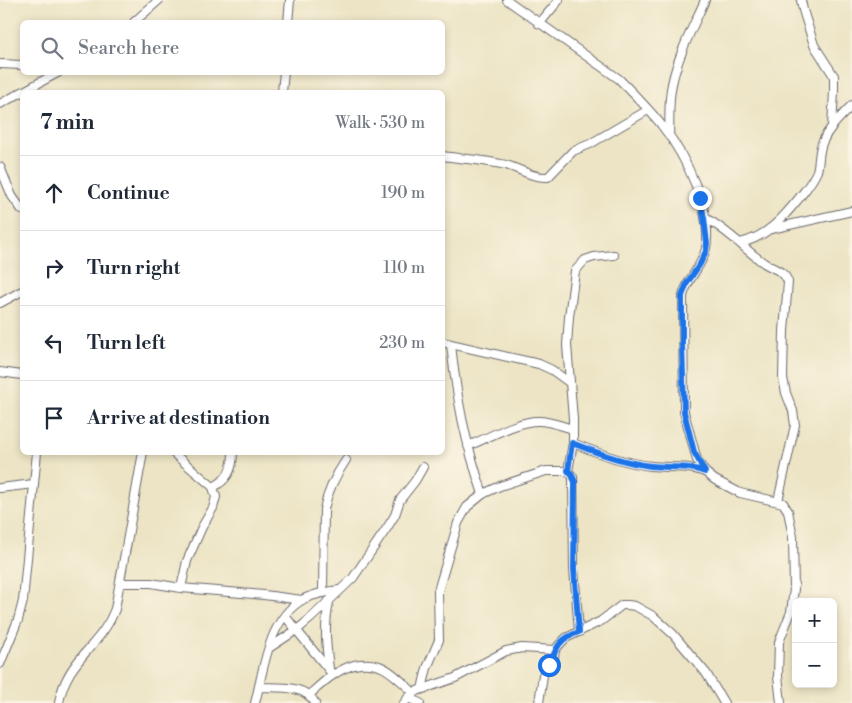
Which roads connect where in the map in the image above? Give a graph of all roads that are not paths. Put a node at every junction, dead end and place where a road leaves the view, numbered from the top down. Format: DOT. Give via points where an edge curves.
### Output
graph roads {
  1 [pos="159,0"];
  2 [pos="290,0"];
  3 [pos="507,0"];
  4 [pos="559,0"];
  5 [pos="705,0"];
  6 [pos="801,0"];
  7 [pos="136,20"];
  8 [pos="288,20"];
  9 [pos="539,24"];
  10 [pos="0,64"];
  11 [pos="20,65"];
  12 [pos="53,75"];
  13 [pos="284,75"];
  14 [pos="26,90"];
  15 [pos="282,90"];
  16 [pos="20,93"];
  17 [pos="0,104"];
  18 [pos="852,105"];
  19 [pos="648,110"];
  20 [pos="832,126"];
  21 [pos="669,136"];
  22 [pos="445,158"];
  23 [pos="0,167"];
  24 [pos="20,207"];
  25 [pos="852,210"];
  26 [pos="704,218"];
  27 [pos="771,229"];
  28 [pos="740,243"];
  29 [pos="614,256"];
  30 [pos="20,292"];
  31 [pos="0,303"];
  32 [pos="445,343"];
  33 [pos="451,345"];
  34 [pos="0,372"];
  35 [pos="20,375"];
  36 [pos="570,383"];
  37 [pos="573,429"];
  38 [pos="572,443"];
  39 [pos="468,446"];
  40 [pos="37,455"];
  41 [pos="142,455"];
  42 [pos="176,455"];
  43 [pos="232,455"];
  44 [pos="346,460"];
  45 [pos="423,467"];
  46 [pos="568,471"];
  47 [pos="705,472"];
  48 [pos="34,484"];
  49 [pos="213,487"];
  50 [pos="0,488"];
  51 [pos="483,494"];
  52 [pos="778,501"];
  53 [pos="121,583"];
  54 [pos="181,588"];
  55 [pos="341,590"];
  56 [pos="323,593"];
  57 [pos="302,600"];
  58 [pos="329,602"];
  59 [pos="285,616"];
  60 [pos="298,629"];
  61 [pos="579,632"];
  62 [pos="269,648"];
  63 [pos="555,650"];
  64 [pos="0,664"];
  65 [pos="331,672"];
  66 [pos="259,687"];
  67 [pos="422,689"];
  68 [pos="308,694"];
  69 [pos="409,698"];
  70 [pos="60,703"];
  71 [pos="255,703"];
  72 [pos="315,703"];
  73 [pos="420,703"];
  74 [pos="538,703"];
  75 [pos="724,703"];
  76 [pos="781,703"];
  1 -- 7 [label="street"];
  2 -- 8 [label="street"];
  3 -- 9 [label="street"];
  4 -- 9 [label="street"];
  5 -- 21 [label="street" via="672,83"];
  6 -- 20 [label="street" via="814,45 834,76"];
  9 -- 19 [label="street" via="619,79"];
  10 -- 11 [label="street"];
  12 -- 14 [label="street"];
  13 -- 15 [label="street"];
  16 -- 17 [label="street"];
  18 -- 20 [label="street"];
  19 -- 21 [label="street"];
  19 -- 22 [label="street" via="573,151 548,177 533,176 494,162"];
  20 -- 27 [label="street" via="822,143 813,180"];
  21 -- 26 [label="street" via="694,185"];
  23 -- 24 [label="street"];
  25 -- 27 [label="street"];
  26 -- 28 [label="street"];
  26 -- 47 [label="street" via="706,251 684,291 682,322 684,412 694,452"];
  27 -- 28 [label="street" via="753,240"];
  28 -- 52 [label="street" via="764,264 781,273 788,282 783,378 795,425"];
  29 -- 36 [label="street" via="585,260 575,271 567,345"];
  30 -- 31 [label="street"];
  32 -- 33 [label="street"];
  33 -- 36 [label="street" via="538,364"];
  33 -- 39 [label="street" via="459,408"];
  34 -- 35 [label="street"];
  36 -- 37 [label="street"];
  37 -- 38 [label="street"];
  37 -- 39 [label="street" via="552,422 525,422"];
  38 -- 46 [label="street"];
  38 -- 47 [label="street" via="637,463"];
  39 -- 51 [label="street"];
  40 -- 48 [label="street"];
  41 -- 53 [label="street"];
  42 -- 49 [label="street"];
  43 -- 49 [label="street" via="224,480"];
  44 -- 56 [label="street" via="332,482 324,509"];
  45 -- 55 [label="street" via="400,500 387,528"];
  46 -- 51 [label="street" via="546,471"];
  46 -- 61 [label="street" via="575,482 574,569"];
  47 -- 52 [label="street" via="740,493"];
  48 -- 50 [label="street"];
  48 -- 64 [label="street" via="23,601"];
  49 -- 54 [label="street" via="216,497 213,508 194,542"];
  51 -- 67 [label="street" via="466,507 458,524 438,591 439,640"];
  52 -- 76 [label="street" via="788,511 794,561 794,601 779,642"];
  53 -- 54 [label="street"];
  53 -- 70 [label="street" via="111,620 69,673"];
  54 -- 57 [label="street"];
  55 -- 56 [label="street"];
  55 -- 58 [label="street"];
  56 -- 57 [label="street"];
  57 -- 59 [label="street"];
  58 -- 60 [label="street"];
  58 -- 65 [label="street" via="325,634"];
  59 -- 60 [label="street"];
  59 -- 62 [label="street"];
  60 -- 62 [label="street"];
  60 -- 65 [label="street"];
  61 -- 63 [label="street" via="566,638"];
  61 -- 75 [label="street" via="622,605 635,606 653,616 683,646 706,673"];
  62 -- 66 [label="street"];
  63 -- 67 [label="street" via="522,648 506,651 455,678"];
  63 -- 74 [label="street" via="543,675"];
  65 -- 68 [label="street"];
  65 -- 69 [label="street" via="366,663 378,664 388,670"];
  66 -- 68 [label="street" via="297,689"];
  66 -- 71 [label="street"];
  67 -- 69 [label="street"];
  68 -- 72 [label="street"];
  69 -- 73 [label="street"];
}
